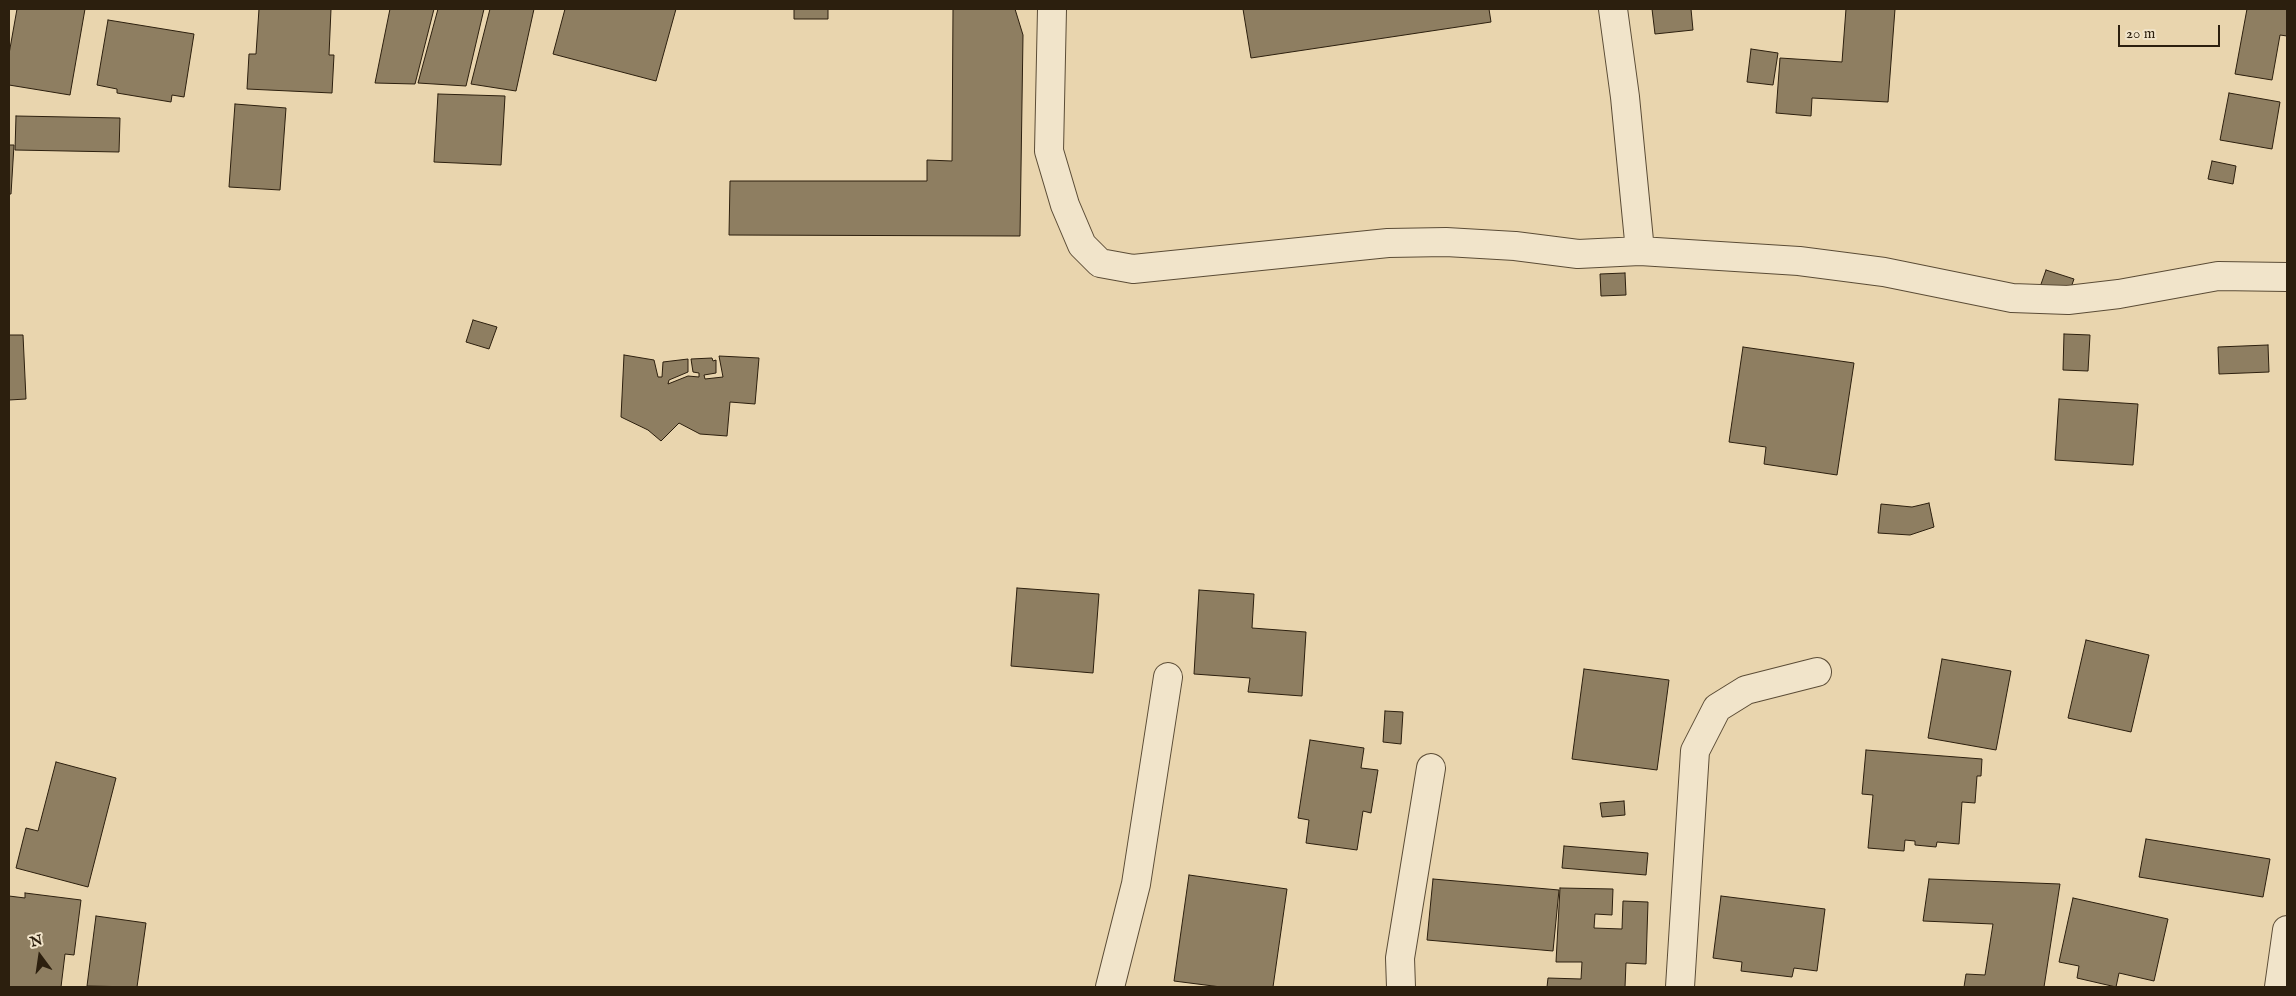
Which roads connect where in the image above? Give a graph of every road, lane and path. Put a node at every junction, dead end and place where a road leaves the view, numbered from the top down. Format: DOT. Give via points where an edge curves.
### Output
graph roads {
  1 [pos="1052,9"];
  2 [pos="1613,9"];
  3 [pos="1640,251"];
  4 [pos="2287,278"];
  5 [pos="1817,672"];
  6 [pos="1168,677"];
  7 [pos="1431,768"];
  8 [pos="2287,930"];
  9 [pos="1110,987"];
  10 [pos="1401,987"];
  11 [pos="1680,987"];
  12 [pos="2279,987"];
  1 -- 3 [label="street" via="1049,151 1065,205 1082,245 1100,263 1132,269 1388,243 1515,246 1578,254"];
  2 -- 3 [label="street"];
  3 -- 4 [label="street" via="1799,261 1884,272 2012,298 2068,300 2218,276"];
  5 -- 11 [label="street" via="1746,690 1717,708 1695,751"];
  6 -- 9 [label="street" via="1136,884"];
  7 -- 10 [label="street" via="1400,958"];
  8 -- 12 [label="street"];
}
